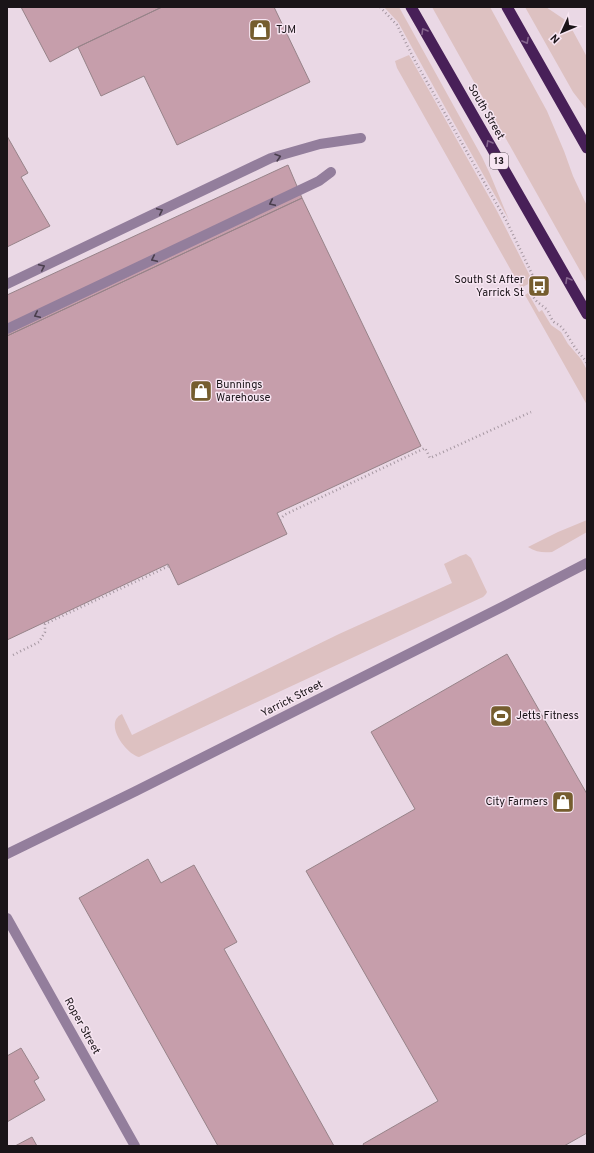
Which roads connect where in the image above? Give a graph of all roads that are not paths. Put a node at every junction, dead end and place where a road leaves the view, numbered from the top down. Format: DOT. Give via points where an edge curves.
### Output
graph roads {
  1 [pos="411,7"];
  2 [pos="507,7"];
  3 [pos="360,138"];
  4 [pos="587,148"];
  5 [pos="331,172"];
  6 [pos="7,284"];
  7 [pos="587,314"];
  8 [pos="7,329"];
  9 [pos="587,563"];
  10 [pos="7,854"];
  11 [pos="7,918"];
  12 [pos="135,1146"];
  7 -- 1 [label="highway, South Street / 13, one-way"];
  2 -- 4 [label="highway, one-way"];
  6 -- 3 [label="street, one-way" via="271,158 320,144"];
  5 -- 8 [label="street, one-way" via="319,181"];
  9 -- 10 [label="street, Yarrick Street"];
  11 -- 12 [label="street, Roper Street"];
}
